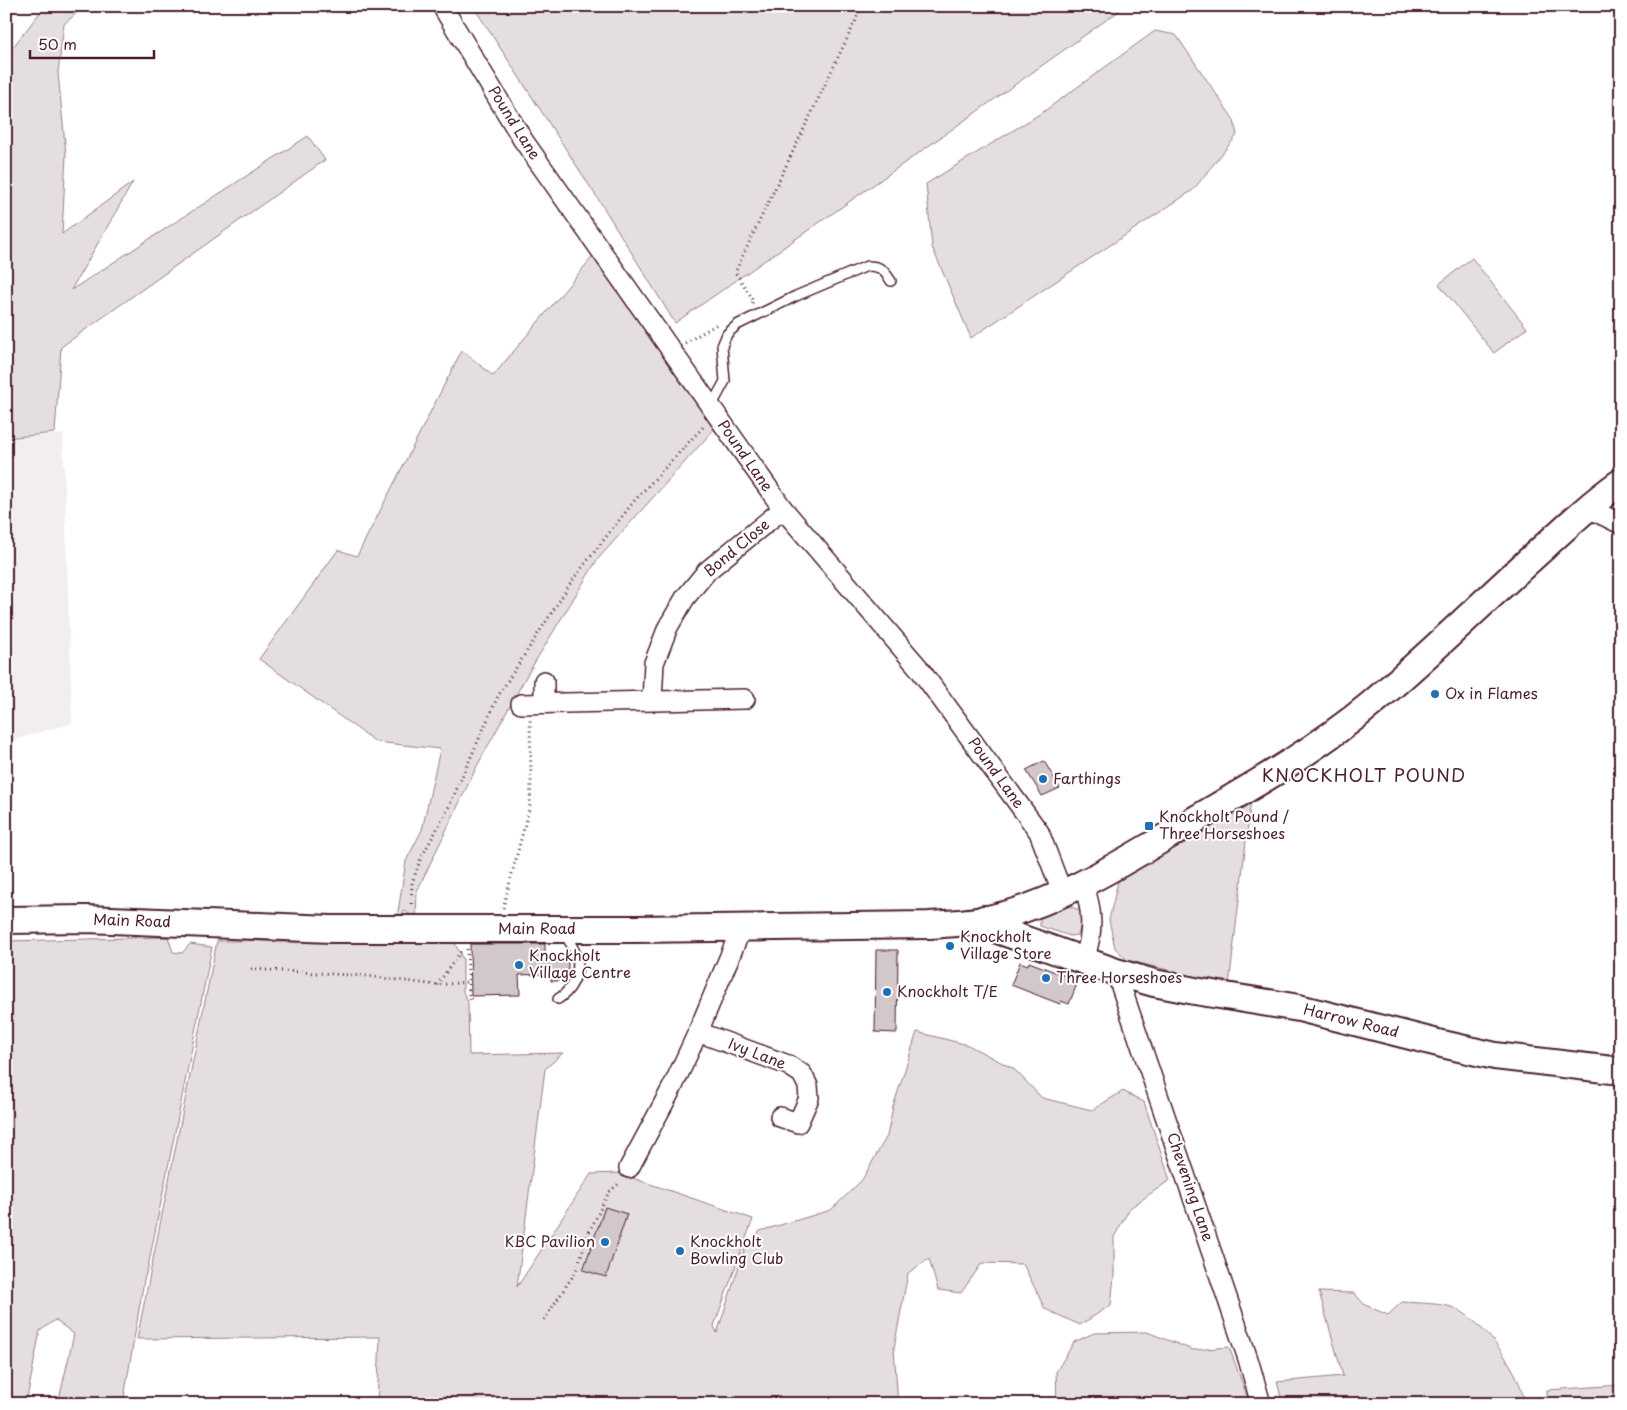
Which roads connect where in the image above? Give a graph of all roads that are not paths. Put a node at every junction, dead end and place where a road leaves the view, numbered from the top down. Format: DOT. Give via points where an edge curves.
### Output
graph roads {
  1 [pos="442,6"];
  2 [pos="890,281"];
  3 [pos="714,411"];
  4 [pos="1621,482"];
  5 [pos="1588,508"];
  6 [pos="783,509"];
  7 [pos="1621,524"];
  8 [pos="544,681"];
  9 [pos="652,700"];
  10 [pos="735,703"];
  11 [pos="1072,888"];
  12 [pos="6,920"];
  13 [pos="984,920"];
  14 [pos="742,927"];
  15 [pos="562,929"];
  16 [pos="1084,959"];
  17 [pos="1116,972"];
  18 [pos="558,999"];
  19 [pos="698,1032"];
  20 [pos="1621,1072"];
  21 [pos="780,1117"];
  22 [pos="629,1168"];
  23 [pos="1261,1404"];
  1 -- 3 [label="street, Pound Lane" via="523,140"];
  2 -- 3 [label="lane" via="884,271 876,266 867,266 737,325 727,334 722,346 725,381"];
  3 -- 6 [label="street, Pound Lane"];
  4 -- 5 [label="street, Main Road"];
  5 -- 7 [label="street"];
  5 -- 11 [label="street, Main Road" via="1397,681 1323,741 1243,792"];
  6 -- 9 [label="street, Bond Close" via="707,571 685,598 668,627 654,664"];
  6 -- 11 [label="street, Pound Lane" via="918,667 1039,832"];
  8 -- 9 [label="street" via="532,704"];
  9 -- 10 [label="street"];
  11 -- 13 [label="street, Main Road"];
  11 -- 16 [label="street, Pound Lane" via="1090,906 1090,941"];
  12 -- 15 [label="street, Main Road" via="331,929"];
  13 -- 14 [label="street, Main Road" via="929,925"];
  13 -- 16 [label="street, Harrow Road" via="995,929"];
  14 -- 15 [label="street, Main Road"];
  14 -- 19 [label="street"];
  15 -- 18 [label="lane" via="578,959 574,981"];
  16 -- 17 [label="street, Harrow Road"];
  17 -- 20 [label="street, Harrow Road" via="1186,989 1299,1008 1488,1054"];
  17 -- 23 [label="street, Chevening Lane"];
  19 -- 21 [label="street, Ivy Lane" via="788,1065 802,1074 809,1098 798,1123"];
  19 -- 22 [label="street"];
}
